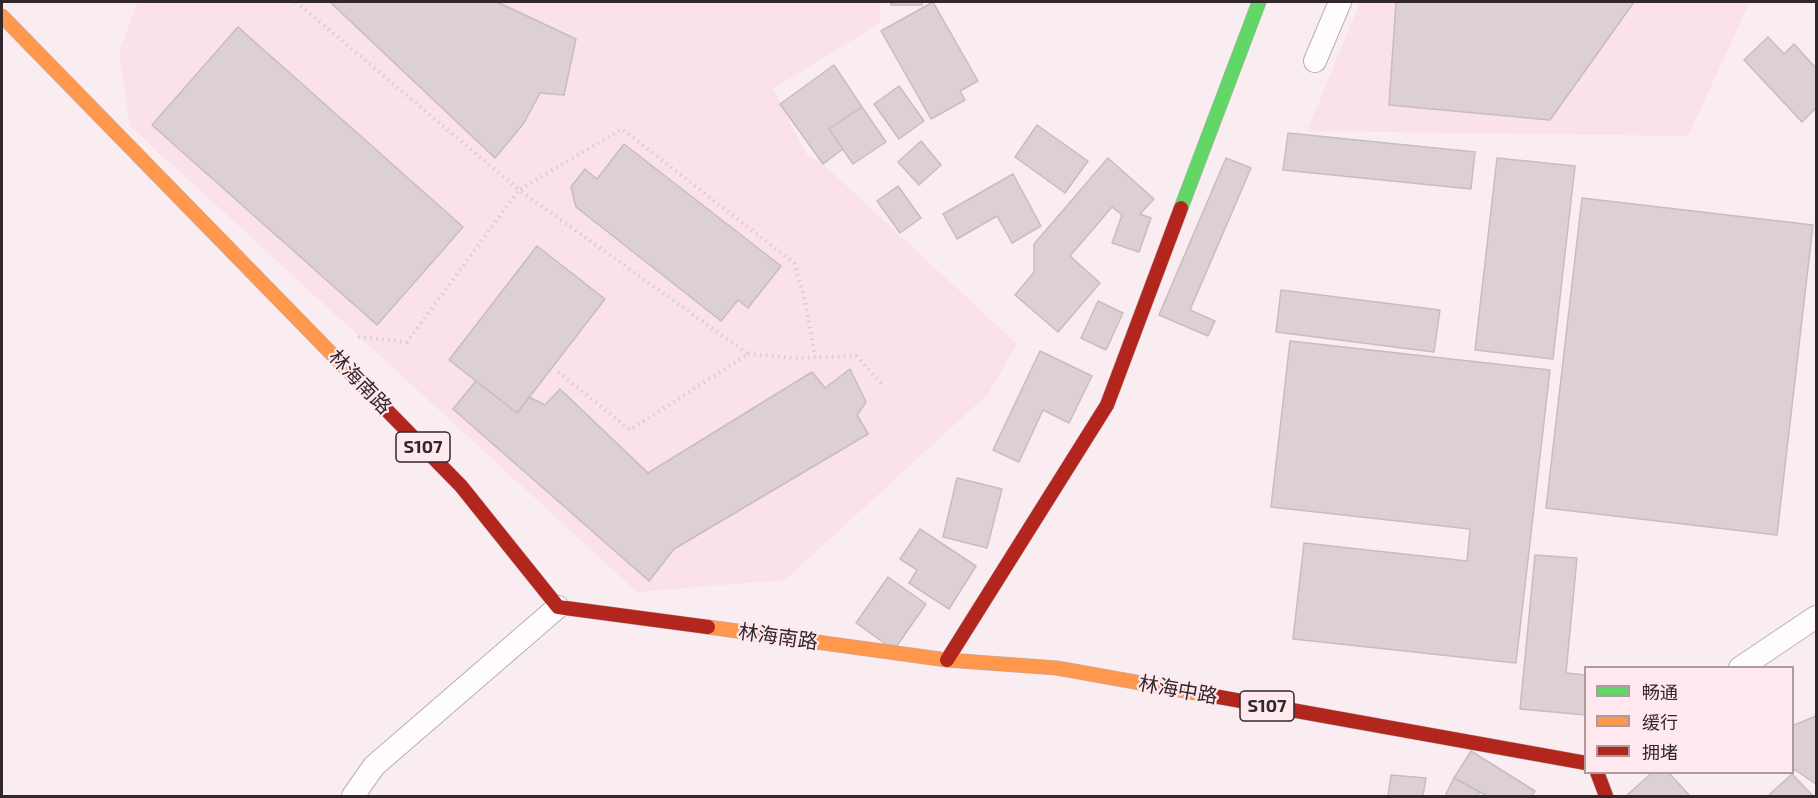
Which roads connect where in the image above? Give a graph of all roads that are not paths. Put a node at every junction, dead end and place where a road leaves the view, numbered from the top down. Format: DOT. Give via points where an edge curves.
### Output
graph roads {
  1 [pos="1259,2"];
  2 [pos="1340,2"];
  3 [pos="2,16"];
  4 [pos="1315,61"];
  5 [pos="558,607"];
  6 [pos="1816,617"];
  7 [pos="947,660"];
  8 [pos="1743,666"];
  9 [pos="1584,763"];
  10 [pos="1598,774"];
  11 [pos="353,796"];
  12 [pos="1606,796"];
  1 -- 7 [label="main road" via="1107,405"];
  2 -- 4 [label="street"];
  3 -- 5 [label="main road, 林海南路 / S107" via="461,486"];
  5 -- 7 [label="main road, 林海南路 / S107"];
  5 -- 11 [label="street" via="374,766"];
  6 -- 8 [label="street"];
  7 -- 9 [label="main road, 林海中路 / S107" via="1057,668"];
  10 -- 12 [label="main road"];
}
